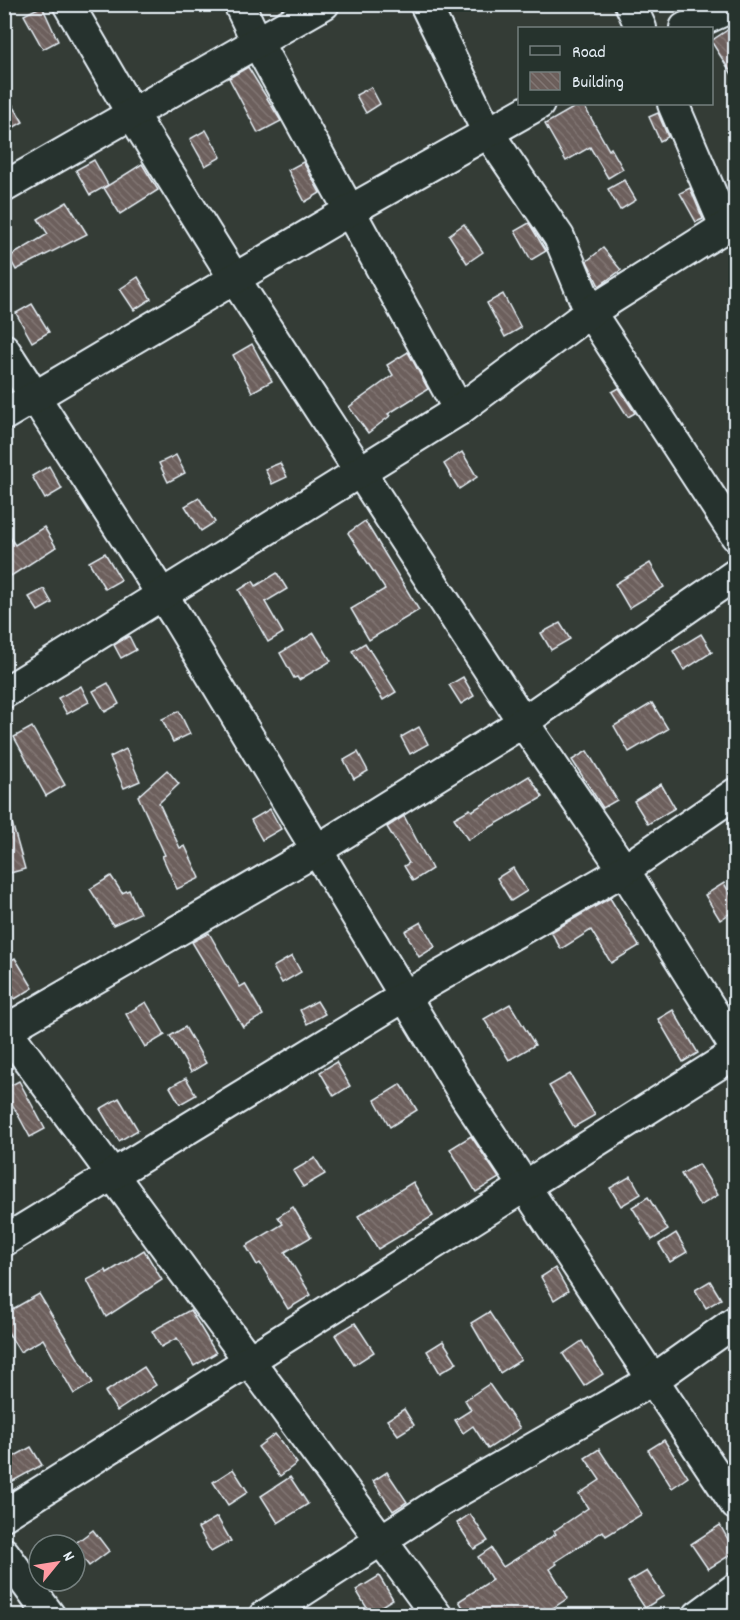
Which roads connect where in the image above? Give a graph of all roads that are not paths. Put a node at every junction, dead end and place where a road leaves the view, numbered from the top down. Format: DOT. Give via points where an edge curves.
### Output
graph roads {
  1 [pos="68,4"];
  2 [pos="238,4"];
  3 [pos="324,4"];
  4 [pos="425,4"];
  5 [pos="630,4"];
  6 [pos="735,4"];
  7 [pos="641,27"];
  8 [pos="688,27"];
  9 [pos="257,42"];
  10 [pos="537,105"];
  11 [pos="673,105"];
  12 [pos="132,114"];
  13 [pos="487,131"];
  14 [pos="4,187"];
  15 [pos="349,211"];
  16 [pos="730,223"];
  17 [pos="234,278"];
  18 [pos="590,312"];
  19 [pos="4,349"];
  20 [pos="33,396"];
  21 [pos="459,410"];
  22 [pos="4,415"];
  23 [pos="358,472"];
  24 [pos="735,536"];
  25 [pos="735,574"];
  26 [pos="162,594"];
  27 [pos="4,693"];
  28 [pos="523,722"];
  29 [pos="735,794"];
  30 [pos="317,850"];
  31 [pos="624,870"];
  32 [pos="405,996"];
  33 [pos="5,1029"];
  34 [pos="735,1051"];
  35 [pos="112,1173"];
  36 [pos="526,1187"];
  37 [pos="4,1241"];
  38 [pos="735,1321"];
  39 [pos="250,1361"];
  40 [pos="654,1379"];
  41 [pos="735,1505"];
  42 [pos="4,1515"];
  43 [pos="381,1540"];
  44 [pos="4,1553"];
  45 [pos="735,1588"];
  46 [pos="50,1616"];
  47 [pos="264,1616"];
  48 [pos="437,1616"];
  49 [pos="698,1616"];
  1 -- 12 [label="street"];
  2 -- 9 [label="street"];
  3 -- 9 [label="street"];
  4 -- 13 [label="street"];
  5 -- 7 [label="street"];
  6 -- 8 [label="street"];
  9 -- 12 [label="street"];
  9 -- 15 [label="street"];
  10 -- 13 [label="street"];
  11 -- 16 [label="street"];
  12 -- 14 [label="street"];
  12 -- 17 [label="street"];
  13 -- 15 [label="street"];
  13 -- 18 [label="street" via="559,237"];
  15 -- 17 [label="street"];
  15 -- 21 [label="street"];
  16 -- 18 [label="street"];
  17 -- 20 [label="street"];
  17 -- 23 [label="street"];
  18 -- 21 [label="street"];
  18 -- 24 [label="street"];
  19 -- 20 [label="street"];
  20 -- 22 [label="street"];
  20 -- 26 [label="street"];
  21 -- 23 [label="street"];
  23 -- 26 [label="street"];
  23 -- 28 [label="street"];
  25 -- 28 [label="street"];
  26 -- 27 [label="street"];
  26 -- 30 [label="street"];
  28 -- 30 [label="street"];
  28 -- 31 [label="street"];
  29 -- 31 [label="street"];
  30 -- 32 [label="street"];
  30 -- 33 [label="street"];
  31 -- 32 [label="street"];
  31 -- 34 [label="street"];
  32 -- 35 [label="street"];
  32 -- 36 [label="street"];
  33 -- 35 [label="street"];
  34 -- 36 [label="street"];
  35 -- 37 [label="street"];
  35 -- 39 [label="street"];
  36 -- 39 [label="street"];
  36 -- 40 [label="street"];
  38 -- 40 [label="street"];
  39 -- 42 [label="street"];
  39 -- 43 [label="street"];
  40 -- 41 [label="street"];
  40 -- 43 [label="street"];
  43 -- 47 [label="street"];
  43 -- 48 [label="street"];
  44 -- 46 [label="street"];
  45 -- 49 [label="street"];
}
